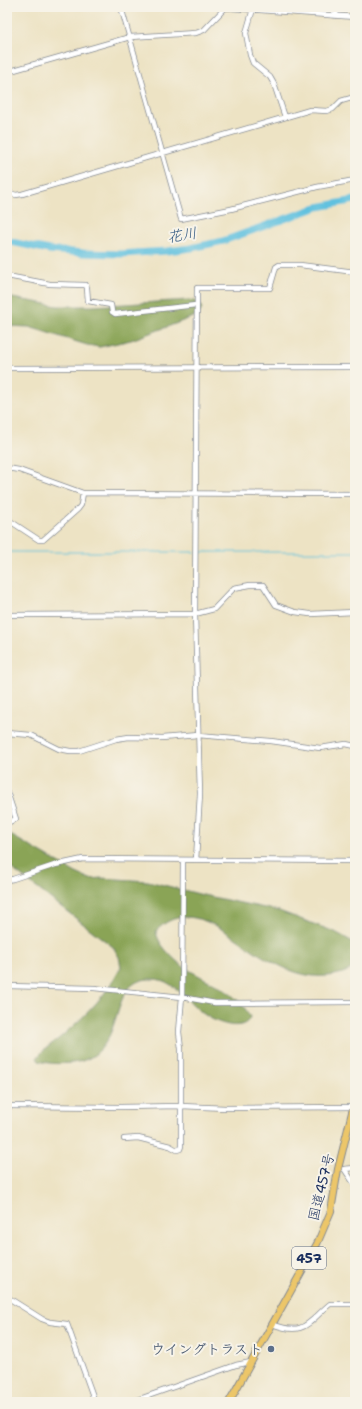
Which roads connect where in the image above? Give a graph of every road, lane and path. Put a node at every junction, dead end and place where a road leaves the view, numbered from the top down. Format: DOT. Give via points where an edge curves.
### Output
graph roads {
  1 [pos="121,7"];
  2 [pos="218,7"];
  3 [pos="226,7"];
  4 [pos="338,7"];
  5 [pos="253,9"];
  6 [pos="334,16"];
  7 [pos="355,17"];
  8 [pos="130,37"];
  9 [pos="7,72"];
  10 [pos="355,97"];
  11 [pos="285,117"];
  12 [pos="162,153"];
  13 [pos="355,180"];
  14 [pos="7,192"];
  15 [pos="355,272"];
  16 [pos="7,276"];
  17 [pos="196,305"];
  18 [pos="355,367"];
  19 [pos="7,368"];
  20 [pos="196,368"];
  21 [pos="7,468"];
  22 [pos="83,494"];
  23 [pos="196,494"];
  24 [pos="355,494"];
  25 [pos="7,519"];
  26 [pos="355,612"];
  27 [pos="195,614"];
  28 [pos="7,615"];
  29 [pos="7,733"];
  30 [pos="198,735"];
  31 [pos="355,746"];
  32 [pos="7,792"];
  33 [pos="7,823"];
  34 [pos="196,860"];
  35 [pos="183,861"];
  36 [pos="355,861"];
  37 [pos="7,880"];
  38 [pos="7,986"];
  39 [pos="182,997"];
  40 [pos="355,1002"];
  41 [pos="354,1102"];
  42 [pos="7,1106"];
  43 [pos="182,1106"];
  44 [pos="124,1139"];
  45 [pos="355,1168"];
  46 [pos="341,1169"];
  47 [pos="355,1185"];
  48 [pos="7,1297"];
  49 [pos="355,1304"];
  50 [pos="272,1324"];
  51 [pos="251,1362"];
  52 [pos="95,1402"];
  53 [pos="131,1402"];
  54 [pos="229,1402"];
  1 -- 8 [label="street"];
  2 -- 3 [label="street"];
  3 -- 5 [label="street"];
  3 -- 8 [label="street" via="204,30 196,33"];
  4 -- 6 [label="street"];
  5 -- 6 [label="street"];
  5 -- 11 [label="street" via="246,33 250,55 253,63 270,77 274,84"];
  6 -- 7 [label="street"];
  8 -- 9 [label="street"];
  8 -- 12 [label="street"];
  10 -- 11 [label="street" via="341,101 327,111 310,110"];
  11 -- 12 [label="street"];
  12 -- 13 [label="street" via="181,219"];
  12 -- 14 [label="street" via="22,194"];
  15 -- 17 [label="street" via="305,265 279,265 270,288 197,288"];
  16 -- 17 [label="street" via="50,284 86,285 88,301 111,305 114,314"];
  17 -- 20 [label="street"];
  18 -- 20 [label="street"];
  19 -- 20 [label="street"];
  20 -- 23 [label="street"];
  21 -- 22 [label="street"];
  22 -- 23 [label="street"];
  22 -- 25 [label="street" via="78,509 43,540 38,540"];
  23 -- 24 [label="street"];
  23 -- 27 [label="street"];
  26 -- 27 [label="street" via="295,612 276,605 263,585 250,585 234,588 214,609"];
  27 -- 28 [label="street"];
  27 -- 30 [label="street"];
  29 -- 30 [label="street" via="31,735 59,749 70,751 79,751 129,737"];
  30 -- 31 [label="street" via="320,748 346,744"];
  30 -- 34 [label="street" via="200,794"];
  32 -- 33 [label="street" via="16,820"];
  34 -- 35 [label="street"];
  34 -- 36 [label="street"];
  35 -- 37 [label="street" via="82,859"];
  35 -- 39 [label="street"];
  38 -- 39 [label="street" via="94,988"];
  39 -- 40 [label="street" via="221,1003"];
  39 -- 43 [label="street" via="179,1032"];
  41 -- 43 [label="street" via="226,1108"];
  41 -- 46 [label="highway, 国道457号 / 457"];
  42 -- 43 [label="street"];
  43 -- 44 [label="street" via="180,1149 138,1138"];
  45 -- 46 [label="street"];
  46 -- 47 [label="street"];
  46 -- 50 [label="highway, 国道457号 / 457" via="331,1211 317,1244"];
  48 -- 52 [label="street" via="42,1319 67,1324"];
  49 -- 50 [label="street" via="330,1304 314,1321 302,1327 284,1328"];
  50 -- 51 [label="highway, 国道457号 / 457"];
  51 -- 53 [label="street"];
  51 -- 54 [label="highway, 国道457号 / 457"];
}
